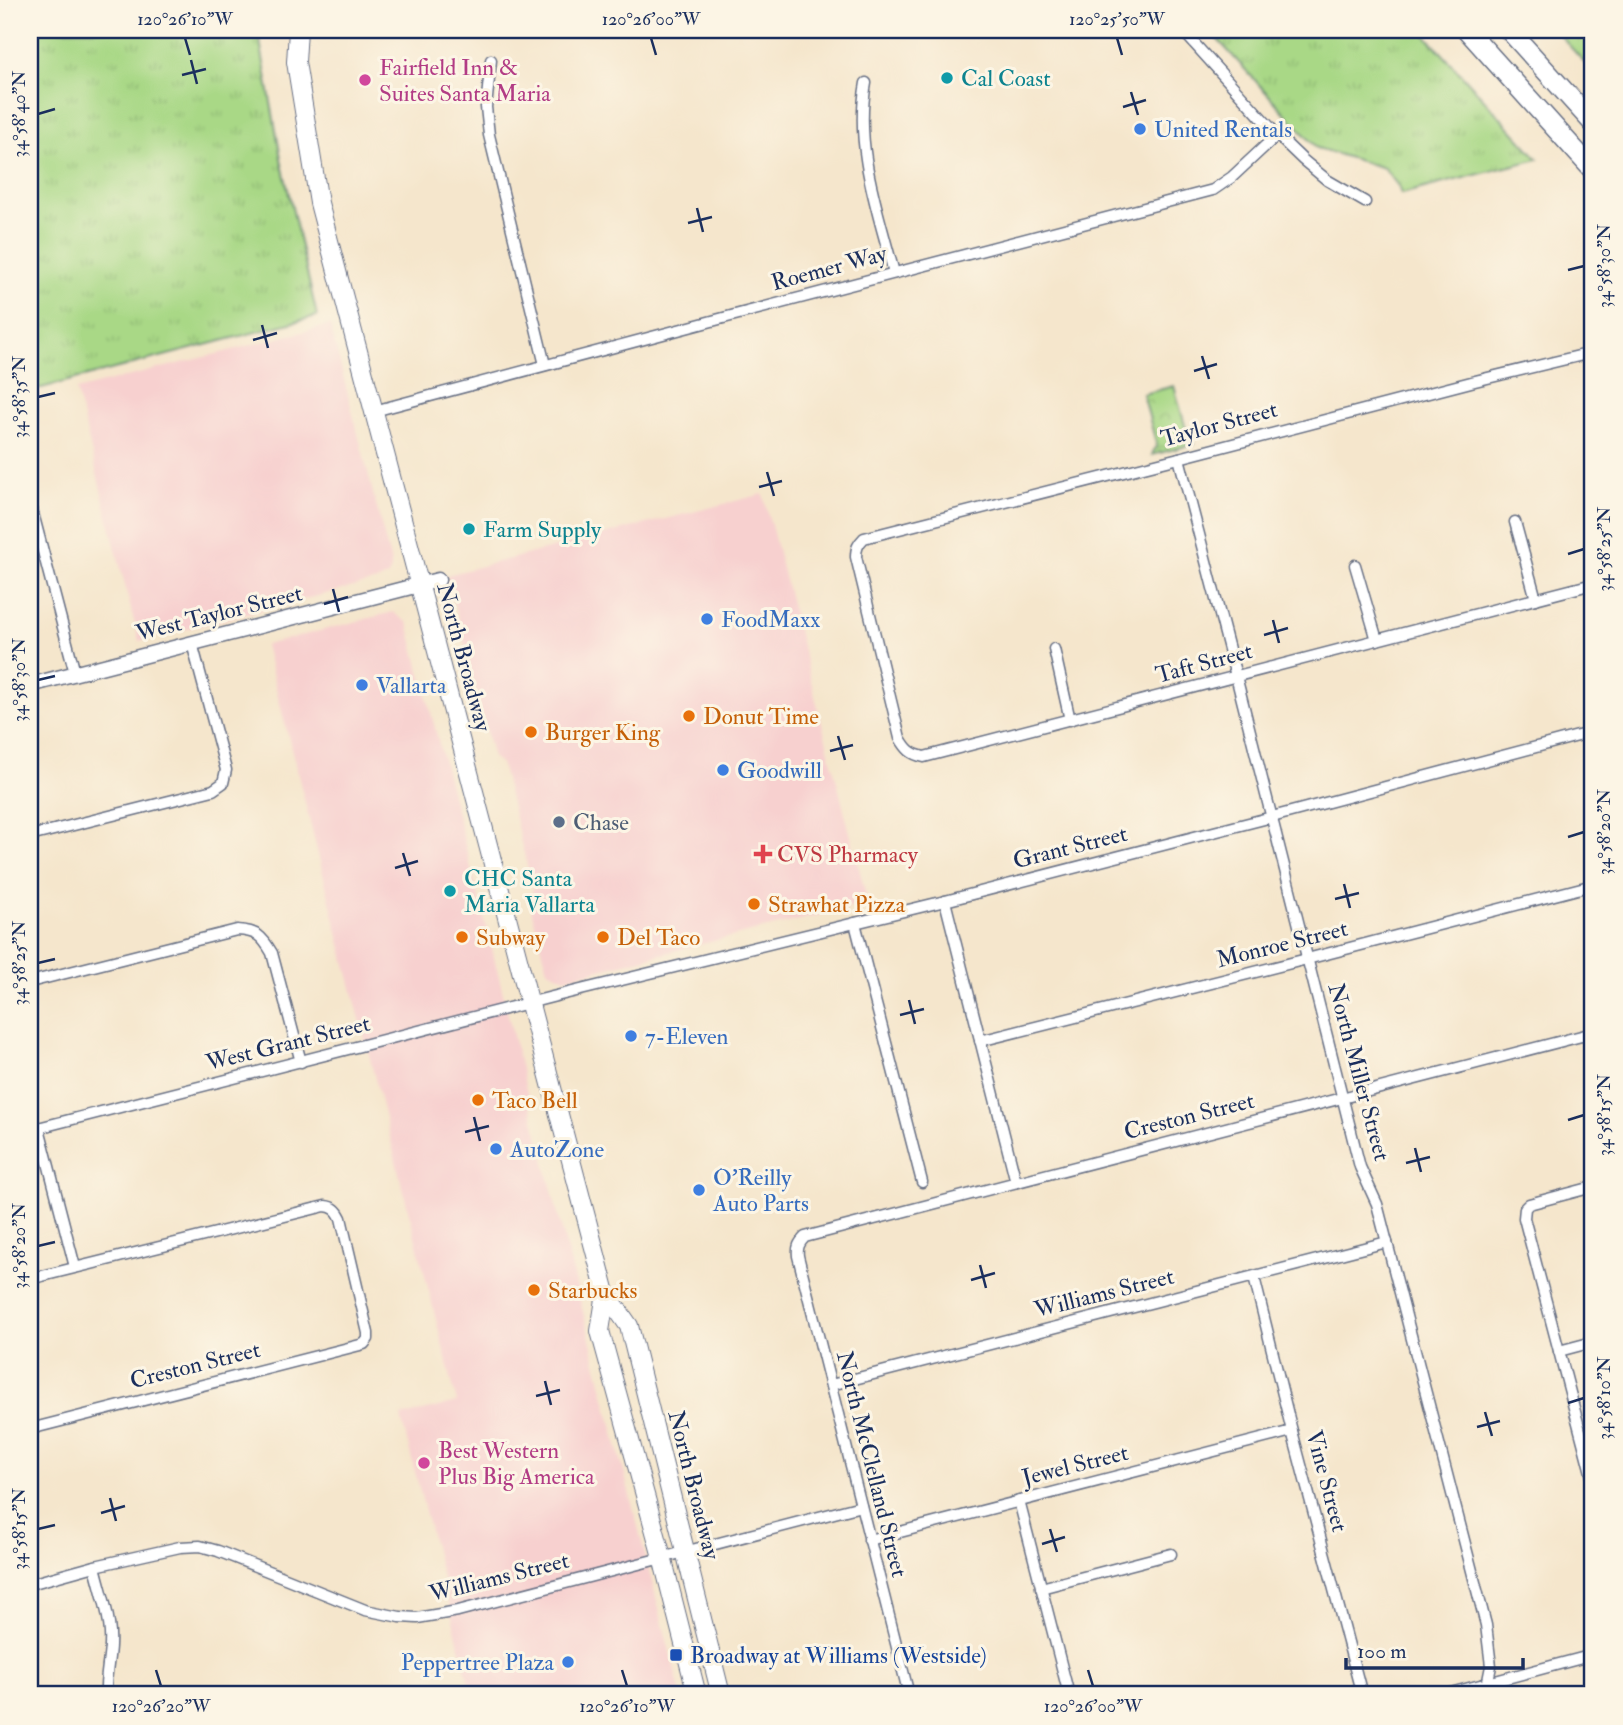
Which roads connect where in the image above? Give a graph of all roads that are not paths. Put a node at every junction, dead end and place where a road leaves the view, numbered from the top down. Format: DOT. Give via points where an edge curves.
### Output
graph roads {
  1 [pos="298,30"];
  2 [pos="1182,30"];
  3 [pos="1467,30"];
  4 [pos="1509,30"];
  5 [pos="491,60"];
  6 [pos="866,83"];
  7 [pos="1593,124"];
  8 [pos="1278,135"];
  9 [pos="1593,170"];
  10 [pos="1365,202"];
  11 [pos="894,273"];
  12 [pos="1593,354"];
  13 [pos="545,365"];
  14 [pos="374,411"];
  15 [pos="1178,458"];
  16 [pos="30,502"];
  17 [pos="1515,522"];
  18 [pos="1355,565"];
  19 [pos="438,580"];
  20 [pos="420,584"];
  21 [pos="1593,584"];
  22 [pos="1536,599"];
  23 [pos="1377,640"];
  24 [pos="192,643"];
  25 [pos="1054,649"];
  26 [pos="75,673"];
  27 [pos="1236,676"];
  28 [pos="30,685"];
  29 [pos="1070,720"];
  30 [pos="1593,732"];
  31 [pos="907,750"];
  32 [pos="1272,817"];
  33 [pos="30,836"];
  34 [pos="1593,885"];
  35 [pos="945,901"];
  36 [pos="855,923"];
  37 [pos="1307,959"];
  38 [pos="30,982"];
  39 [pos="556,996"];
  40 [pos="528,1003"];
  41 [pos="1593,1033"];
  42 [pos="980,1041"];
  43 [pos="300,1062"];
  44 [pos="1342,1098"];
  45 [pos="35,1129"];
  46 [pos="922,1182"];
  47 [pos="1016,1182"];
  48 [pos="1593,1187"];
  49 [pos="1387,1242"];
  50 [pos="799,1244"];
  51 [pos="75,1267"];
  52 [pos="1254,1278"];
  53 [pos="30,1279"];
  54 [pos="606,1293"];
  55 [pos="1593,1342"];
  56 [pos="1559,1351"];
  57 [pos="831,1385"];
  58 [pos="30,1429"];
  59 [pos="1292,1431"];
  60 [pos="1593,1480"];
  61 [pos="1019,1501"];
  62 [pos="861,1506"];
  63 [pos="869,1540"];
  64 [pos="685,1551"];
  65 [pos="1171,1554"];
  66 [pos="662,1557"];
  67 [pos="95,1566"];
  68 [pos="30,1584"];
  69 [pos="1041,1588"];
  70 [pos="1593,1655"];
  71 [pos="1486,1690"];
  72 [pos="106,1695"];
  73 [pos="697,1695"];
  74 [pos="721,1695"];
  75 [pos="909,1695"];
  76 [pos="1069,1695"];
  77 [pos="1362,1695"];
  78 [pos="1443,1695"];
  1 -- 14 [label="main road, North Broadway" via="296,62 319,203"];
  2 -- 8 [label="street"];
  3 -- 9 [label="highway"];
  4 -- 7 [label="highway"];
  5 -- 13 [label="street" via="486,107 489,135"];
  6 -- 11 [label="street" via="862,104 866,166"];
  8 -- 10 [label="street" via="1328,180"];
  8 -- 11 [label="street, Roemer Way" via="1213,190"];
  11 -- 13 [label="street, Roemer Way"];
  12 -- 15 [label="street, Taylor Street"];
  13 -- 14 [label="street, Roemer Way"];
  14 -- 20 [label="main road, North Broadway"];
  15 -- 27 [label="street, North Miller Street"];
  15 -- 31 [label="street, Taylor Street" via="864,538 858,544 856,557 900,738"];
  16 -- 26 [label="street"];
  17 -- 22 [label="street"];
  18 -- 23 [label="street"];
  19 -- 20 [label="street"];
  20 -- 24 [label="street, West Taylor Street"];
  20 -- 40 [label="main road, North Broadway"];
  21 -- 22 [label="street, Taft Street"];
  22 -- 23 [label="street, Taft Street"];
  23 -- 27 [label="street, Taft Street"];
  24 -- 26 [label="street, West Taylor Street"];
  24 -- 33 [label="street" via="226,770 223,783 213,790"];
  25 -- 29 [label="street"];
  26 -- 28 [label="street, West Taylor Street"];
  27 -- 29 [label="street, Taft Street"];
  27 -- 32 [label="street, North Miller Street"];
  29 -- 31 [label="street, Taft Street" via="924,757"];
  30 -- 32 [label="street, Grant Street"];
  32 -- 35 [label="street, Grant Street"];
  32 -- 37 [label="street, North Miller Street"];
  34 -- 37 [label="street, Monroe Street"];
  35 -- 36 [label="street, Grant Street"];
  35 -- 42 [label="street"];
  36 -- 39 [label="street, Grant Street"];
  36 -- 46 [label="street"];
  37 -- 42 [label="street, Monroe Street"];
  37 -- 44 [label="street, North Miller Street"];
  38 -- 43 [label="street" via="237,930 255,933 272,953"];
  39 -- 40 [label="street, West Grant Street"];
  40 -- 43 [label="street, West Grant Street"];
  40 -- 54 [label="main road, North Broadway"];
  41 -- 44 [label="street, Creston Street"];
  42 -- 47 [label="street"];
  43 -- 45 [label="street, West Grant Street"];
  44 -- 47 [label="street, Creston Street"];
  44 -- 49 [label="street, North Miller Street"];
  45 -- 51 [label="street"];
  47 -- 50 [label="street, Creston Street" via="810,1234"];
  48 -- 56 [label="street" via="1525,1208"];
  49 -- 52 [label="street, Williams Street"];
  49 -- 71 [label="street, North Miller Street" via="1486,1625 1491,1667"];
  50 -- 57 [label="street, North McClelland Street" via="798,1256"];
  51 -- 53 [label="street"];
  51 -- 58 [label="street, Creston Street" via="332,1207 341,1218 368,1339 364,1344"];
  52 -- 57 [label="street, Williams Street"];
  52 -- 59 [label="street, Vine Street"];
  54 -- 64 [label="main road, North Broadway" via="629,1326"];
  54 -- 66 [label="main road, North Broadway" via="600,1331"];
  55 -- 56 [label="street"];
  56 -- 60 [label="street"];
  57 -- 62 [label="street, North McClelland Street"];
  59 -- 61 [label="street, Jewel Street"];
  59 -- 77 [label="street, Vine Street"];
  61 -- 63 [label="street, Jewel Street"];
  61 -- 69 [label="street"];
  62 -- 63 [label="street, North McClelland Street"];
  62 -- 64 [label="street, Williams Street"];
  63 -- 75 [label="street, North McClelland Street"];
  64 -- 66 [label="street, Williams Street"];
  64 -- 74 [label="main road, North Broadway"];
  65 -- 69 [label="street"];
  66 -- 67 [label="street, Williams Street" via="417,1618 365,1610 200,1546 180,1546"];
  66 -- 73 [label="main road, North Broadway"];
  67 -- 68 [label="street, Williams Street"];
  67 -- 72 [label="street" via="109,1625"];
  69 -- 76 [label="street"];
  70 -- 71 [label="street"];
  71 -- 78 [label="street"];
}
